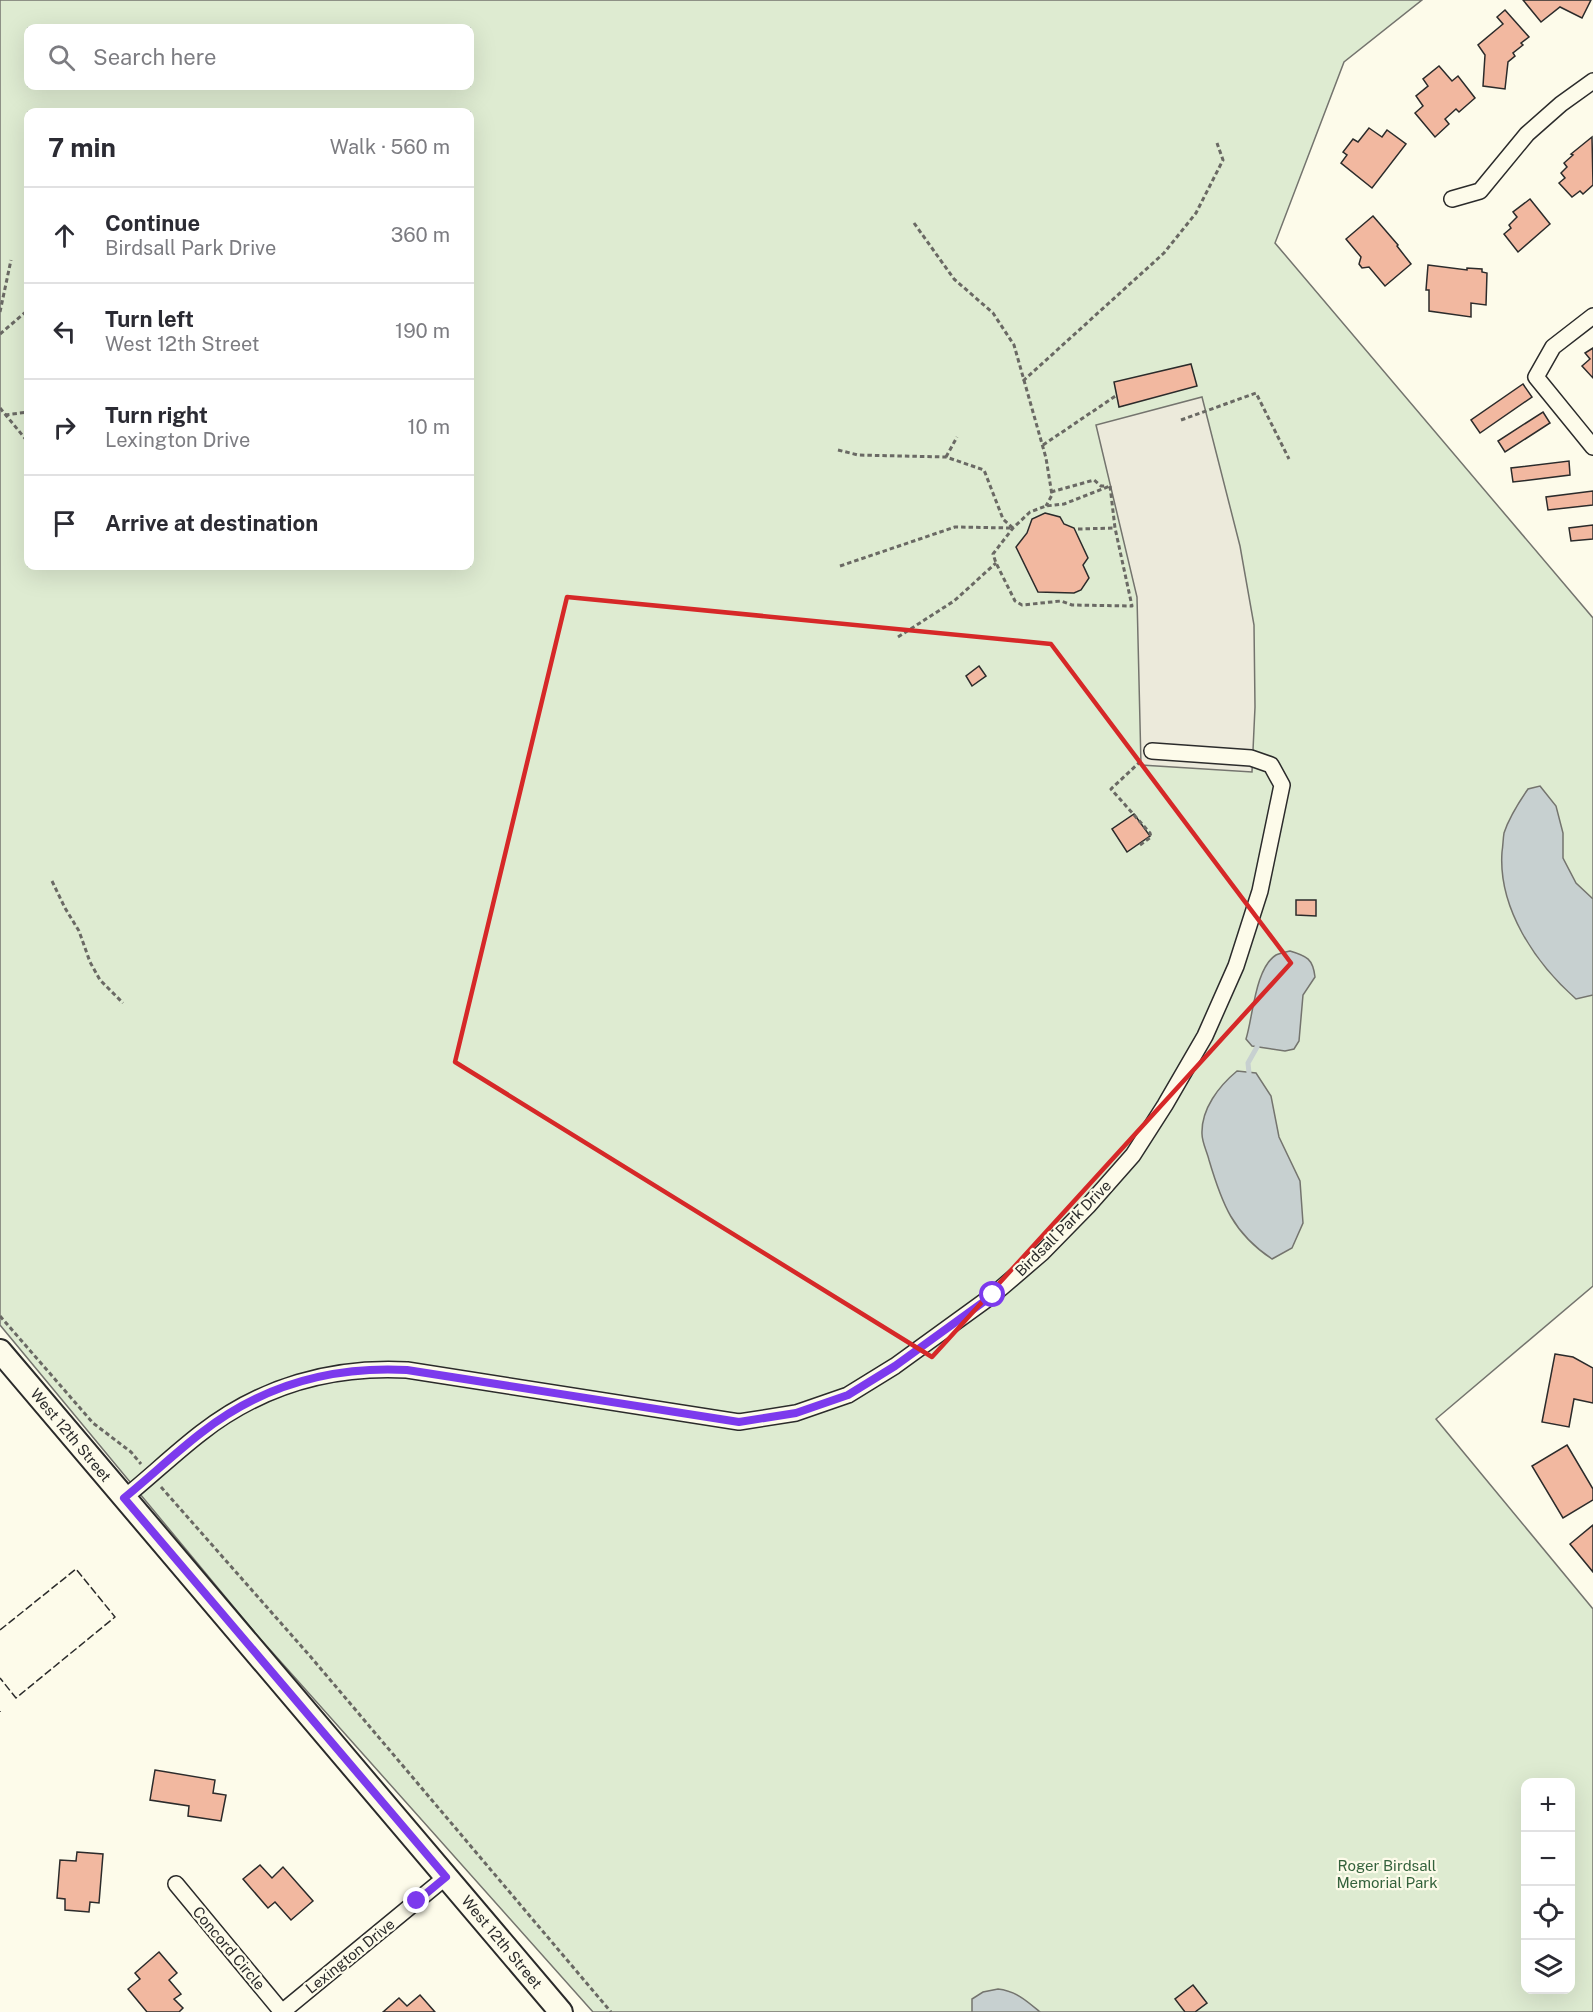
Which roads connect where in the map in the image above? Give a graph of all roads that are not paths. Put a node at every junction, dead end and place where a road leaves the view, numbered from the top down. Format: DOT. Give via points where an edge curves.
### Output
graph roads {
  1 [pos="1593,81"];
  2 [pos="1452,199"];
  3 [pos="1593,316"];
  4 [pos="1593,447"];
  5 [pos="1152,751"];
  6 [pos="0,1351"];
  7 [pos="124,1498"];
  8 [pos="446,1877"];
  9 [pos="176,1884"];
  10 [pos="282,2012"];
  11 [pos="561,2012"];
  1 -- 2 [label="street" via="1527,134 1480,191"];
  3 -- 4 [label="street" via="1553,347 1536,377"];
  5 -- 7 [label="street, Birdsall Park Drive" via="1251,758 1271,765 1282,785 1260,891 1236,966 1205,1036 1133,1155 1042,1253 944,1331 848,1395 796,1413 739,1422 407,1370 345,1371 297,1382 244,1404 201,1433"];
  6 -- 7 [label="main road, West 12th Street"];
  7 -- 8 [label="main road, West 12th Street"];
  8 -- 10 [label="street, Lexington Drive"];
  8 -- 11 [label="main road, West 12th Street"];
  9 -- 10 [label="street, Concord Circle"];
}
